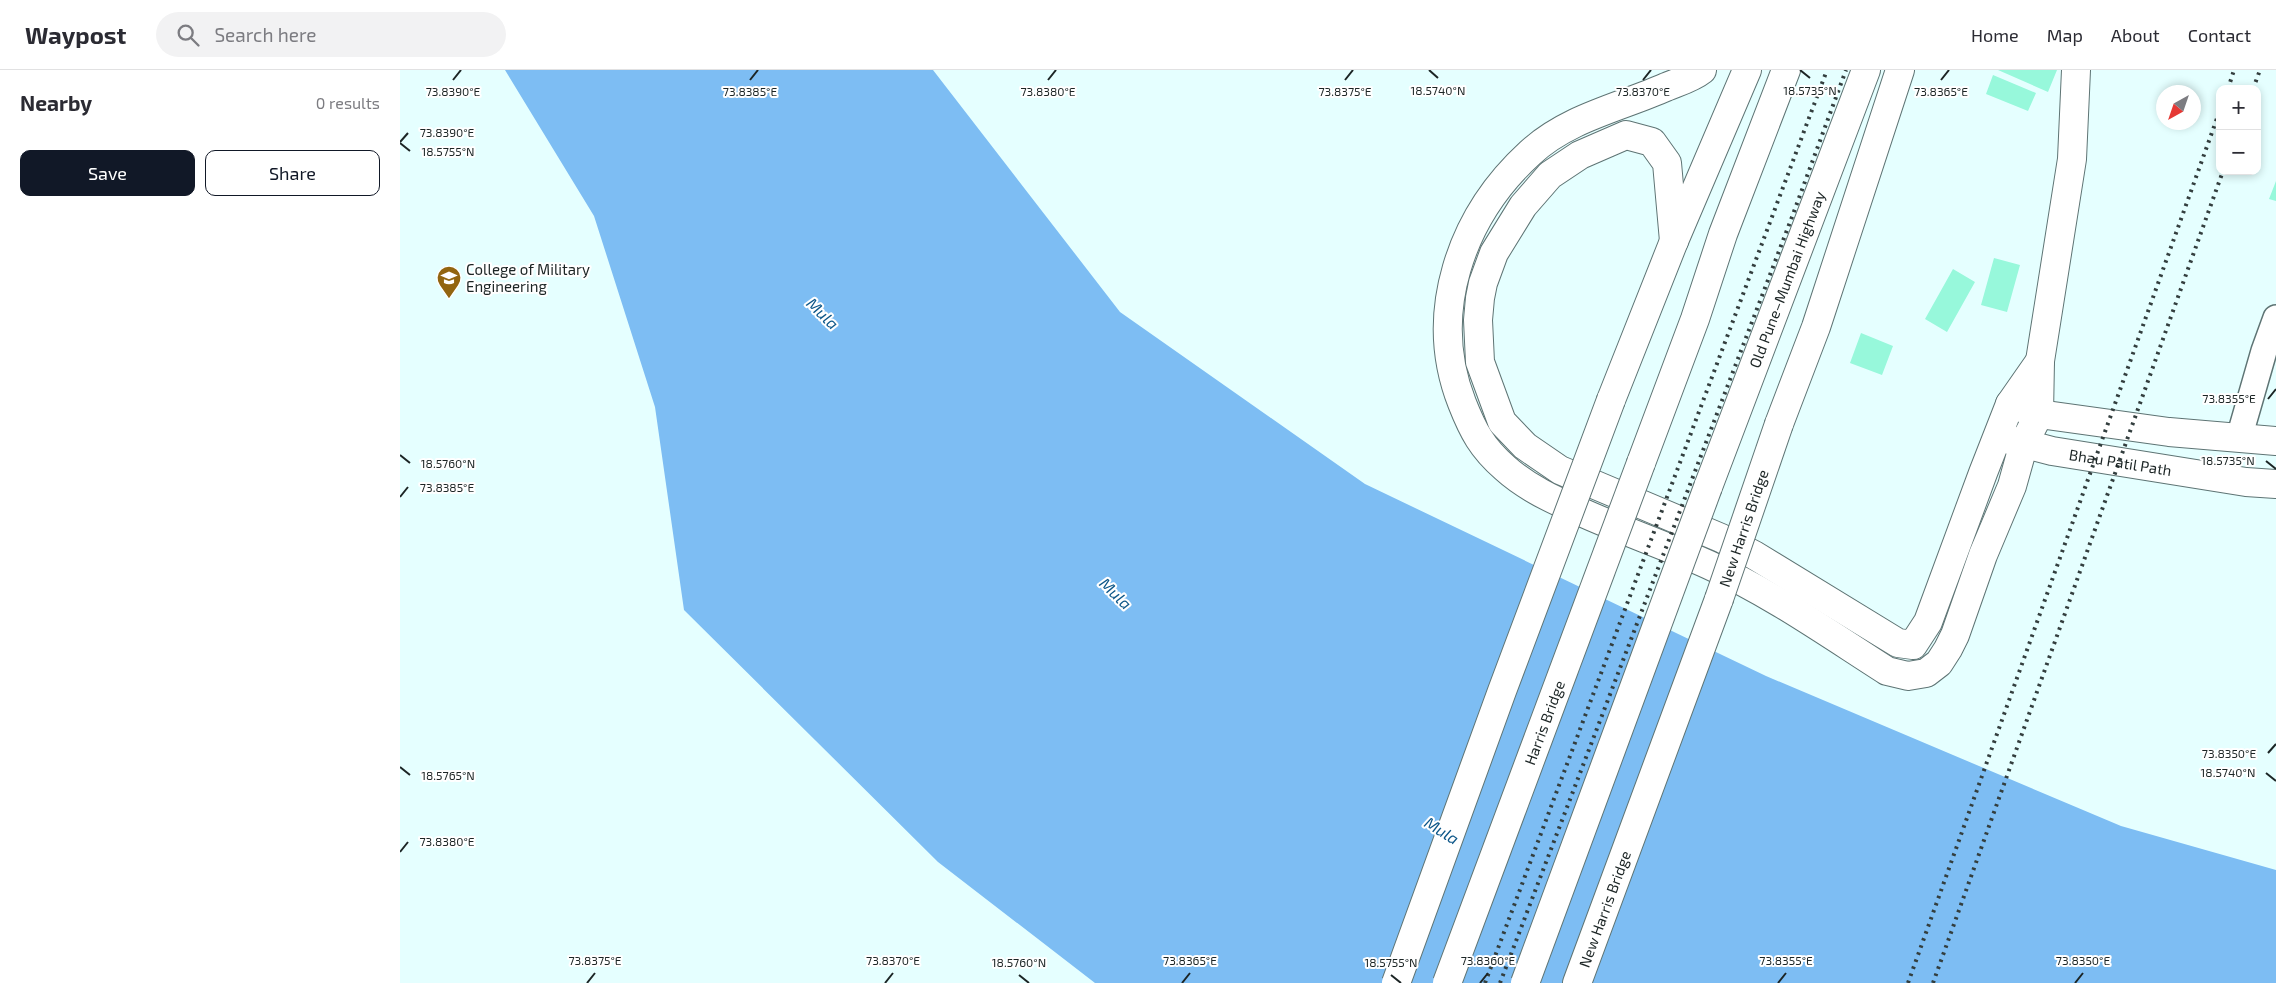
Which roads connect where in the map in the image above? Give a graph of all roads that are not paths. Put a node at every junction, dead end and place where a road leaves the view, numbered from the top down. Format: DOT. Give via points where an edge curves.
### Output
graph roads {
  1 [pos="1702,70"];
  2 [pos="1747,70"];
  3 [pos="1786,70"];
  4 [pos="1866,70"];
  5 [pos="1900,70"];
  6 [pos="2076,70"];
  7 [pos="1674,241"];
  8 [pos="2276,318"];
  9 [pos="2040,361"];
  10 [pos="2010,404"];
  11 [pos="2039,414"];
  12 [pos="1997,437"];
  13 [pos="2239,438"];
  14 [pos="2276,441"];
  15 [pos="2024,444"];
  16 [pos="2276,484"];
  17 [pos="1396,983"];
  18 [pos="1447,983"];
  19 [pos="1525,983"];
  20 [pos="1577,983"];
  1 -- 15 [label="main road" via="1631,103 1580,121 1547,139 1530,152 1498,189 1467,240 1450,293 1447,347 1457,390 1477,439 1524,484 1709,565 1753,588 1887,670 1908,676 1926,673 1939,663 1955,635 2012,486"];
  2 -- 7 [label="main road"];
  3 -- 18 [label="main road, Harris Bridge, bridge" via="1722,234 1695,319"];
  4 -- 19 [label="main road, Old Pune–Mumbai Highway, bridge"];
  5 -- 20 [label="main road, New Harris Bridge, bridge" via="1816,326"];
  6 -- 9 [label="main road" via="2072,158"];
  7 -- 12 [label="main road" via="1668,163 1652,142 1626,135 1592,149 1550,175 1523,206 1494,254 1480,298 1480,362 1502,422 1525,446 1560,470 1721,538 1898,643 1909,646 1916,642 1928,622"];
  7 -- 17 [label="main road, bridge" via="1505,682"];
  8 -- 13 [label="street"];
  9 -- 10 [label="main road"];
  9 -- 11 [label="main road"];
  10 -- 11 [label="main road"];
  10 -- 12 [label="main road"];
  11 -- 13 [label="main road"];
  11 -- 15 [label="main road"];
  12 -- 15 [label="main road, Bhau Patil Path"];
  13 -- 14 [label="main road"];
  15 -- 16 [label="main road, Bhau Patil Path" via="2052,451"];
}
